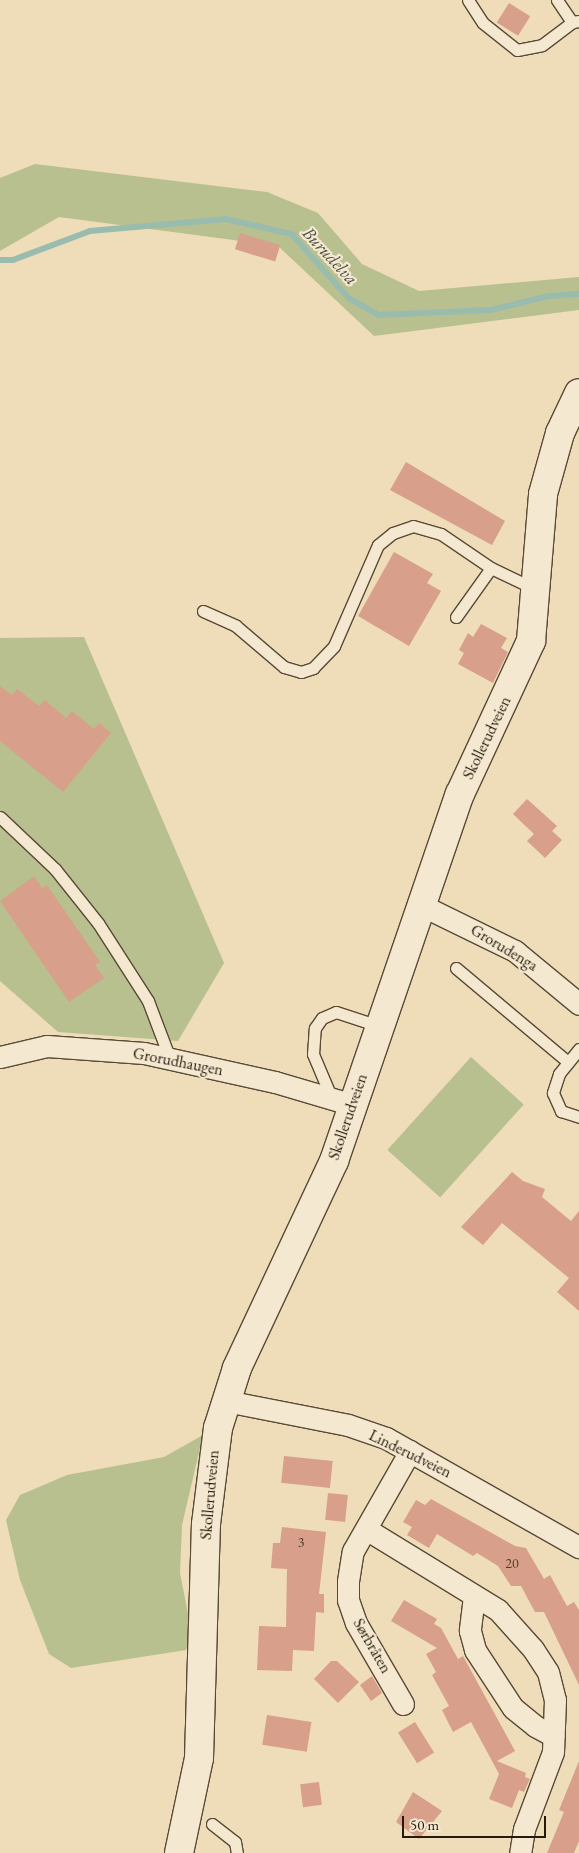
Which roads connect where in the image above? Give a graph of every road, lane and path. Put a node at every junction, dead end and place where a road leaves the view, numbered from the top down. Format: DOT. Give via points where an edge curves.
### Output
graph roads {
  1 [pos="468,0"];
  2 [pos="557,0"];
  3 [pos="576,22"];
  4 [pos="579,393"];
  5 [pos="491,568"];
  6 [pos="536,590"];
  7 [pos="203,611"];
  8 [pos="456,617"];
  9 [pos="0,817"];
  10 [pos="421,905"];
  11 [pos="456,968"];
  12 [pos="579,1004"];
  13 [pos="378,1026"];
  14 [pos="579,1049"];
  15 [pos="0,1057"];
  16 [pos="170,1058"];
  17 [pos="568,1062"];
  18 [pos="343,1102"];
  19 [pos="579,1117"];
  20 [pos="226,1400"];
  21 [pos="410,1451"];
  22 [pos="366,1530"];
  23 [pos="579,1547"];
  24 [pos="474,1596"];
  25 [pos="403,1704"];
  26 [pos="554,1736"];
  27 [pos="212,1824"];
  28 [pos="179,1853"];
  29 [pos="237,1853"];
  30 [pos="520,1853"];
  1 -- 3 [label="lane" via="483,22 517,50 542,45"];
  2 -- 3 [label="lane" via="572,22"];
  4 -- 6 [label="street, Skollerudveien" via="560,433 543,494"];
  5 -- 6 [label="lane"];
  5 -- 7 [label="lane" via="424,526 393,533 378,545 334,646 313,668 301,672 284,667 236,626"];
  5 -- 8 [label="lane"];
  6 -- 10 [label="street, Skollerudveien" via="531,641 460,794"];
  9 -- 16 [label="lane" via="56,868 103,930 148,1001"];
  10 -- 12 [label="street, Grorudenga" via="515,951"];
  10 -- 13 [label="street, Skollerudveien"];
  11 -- 17 [label="lane"];
  13 -- 18 [label="street, Skollerudveien"];
  13 -- 18 [label="lane" via="336,1012 322,1018 315,1028 313,1054"];
  14 -- 17 [label="lane"];
  15 -- 16 [label="street, Grorudhaugen" via="47,1046"];
  16 -- 18 [label="street, Grorudhaugen"];
  17 -- 19 [label="lane" via="554,1083 553,1093 562,1111"];
  18 -- 20 [label="street, Skollerudveien" via="318,1200 246,1346"];
  20 -- 21 [label="street, Linderudveien" via="348,1425"];
  20 -- 28 [label="street, Skollerudveien" via="211,1468 206,1524 199,1758"];
  21 -- 22 [label="street, Sørbråten"];
  21 -- 23 [label="street, Linderudveien"];
  22 -- 24 [label="street"];
  22 -- 25 [label="street, Sørbråten" via="350,1564 348,1600 356,1623"];
  24 -- 26 [label="street" via="516,1627 548,1672 555,1700"];
  24 -- 26 [label="street" via="470,1631 474,1650 513,1708"];
  26 -- 30 [label="street" via="553,1752 524,1829"];
  27 -- 29 [label="lane" via="234,1842"];
}
